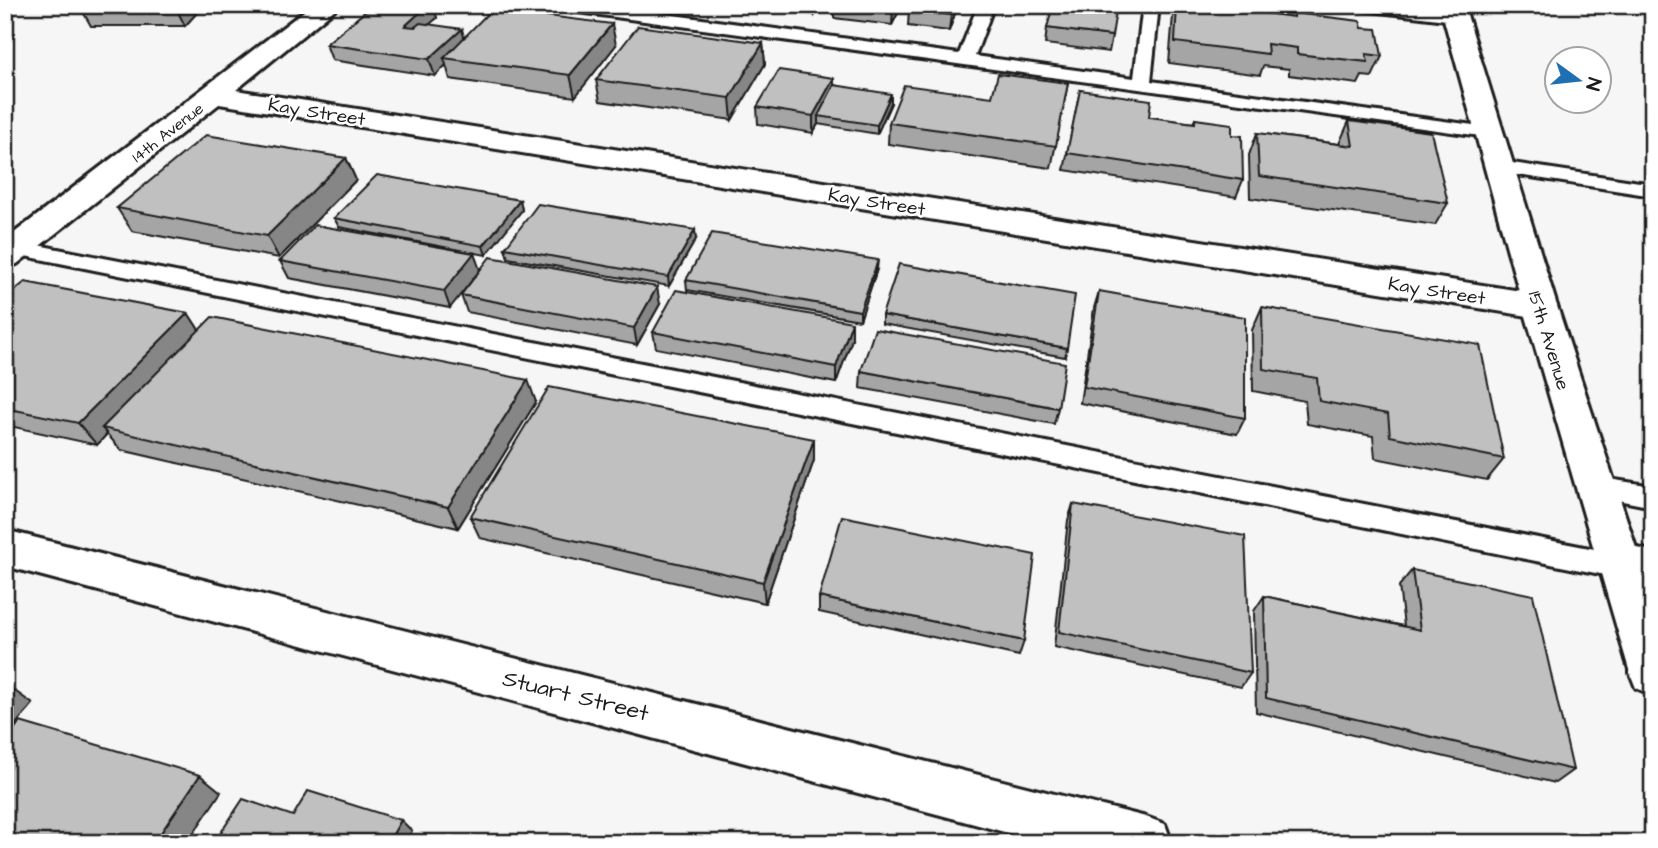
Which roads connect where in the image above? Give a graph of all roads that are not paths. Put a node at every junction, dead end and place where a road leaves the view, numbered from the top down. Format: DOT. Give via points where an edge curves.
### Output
graph roads {
  1 [pos="328,5"];
  2 [pos="564,5"];
  3 [pos="684,5"];
  4 [pos="986,5"];
  5 [pos="1151,5"];
  6 [pos="1363,5"];
  7 [pos="1454,11"];
  8 [pos="672,20"];
  9 [pos="965,61"];
  10 [pos="1142,86"];
  11 [pos="214,95"];
  12 [pos="1488,132"];
  13 [pos="1499,167"];
  14 [pos="1653,190"];
  15 [pos="11,252"];
  16 [pos="1540,306"];
  17 [pos="1595,487"];
  18 [pos="1653,497"];
  19 [pos="5,548"];
  20 [pos="1630,561"];
  21 [pos="1653,673"];
  22 [pos="1146,843"];
  1 -- 11 [label="street, 14th Avenue"];
  2 -- 8 [label="lane"];
  3 -- 8 [label="lane"];
  4 -- 9 [label="lane"];
  5 -- 10 [label="lane"];
  6 -- 7 [label="lane"];
  7 -- 12 [label="street, 15th Avenue"];
  8 -- 9 [label="lane"];
  9 -- 10 [label="lane"];
  10 -- 12 [label="lane"];
  11 -- 15 [label="street, 14th Avenue"];
  11 -- 16 [label="street, Kay Street"];
  12 -- 13 [label="street, 15th Avenue"];
  13 -- 14 [label="lane"];
  13 -- 16 [label="street, 15th Avenue"];
  15 -- 20 [label="lane"];
  16 -- 17 [label="street, 15th Avenue"];
  17 -- 18 [label="lane"];
  17 -- 20 [label="street, 15th Avenue"];
  19 -- 22 [label="street, Stuart Street"];
  20 -- 21 [label="street, 15th Avenue"];
}
